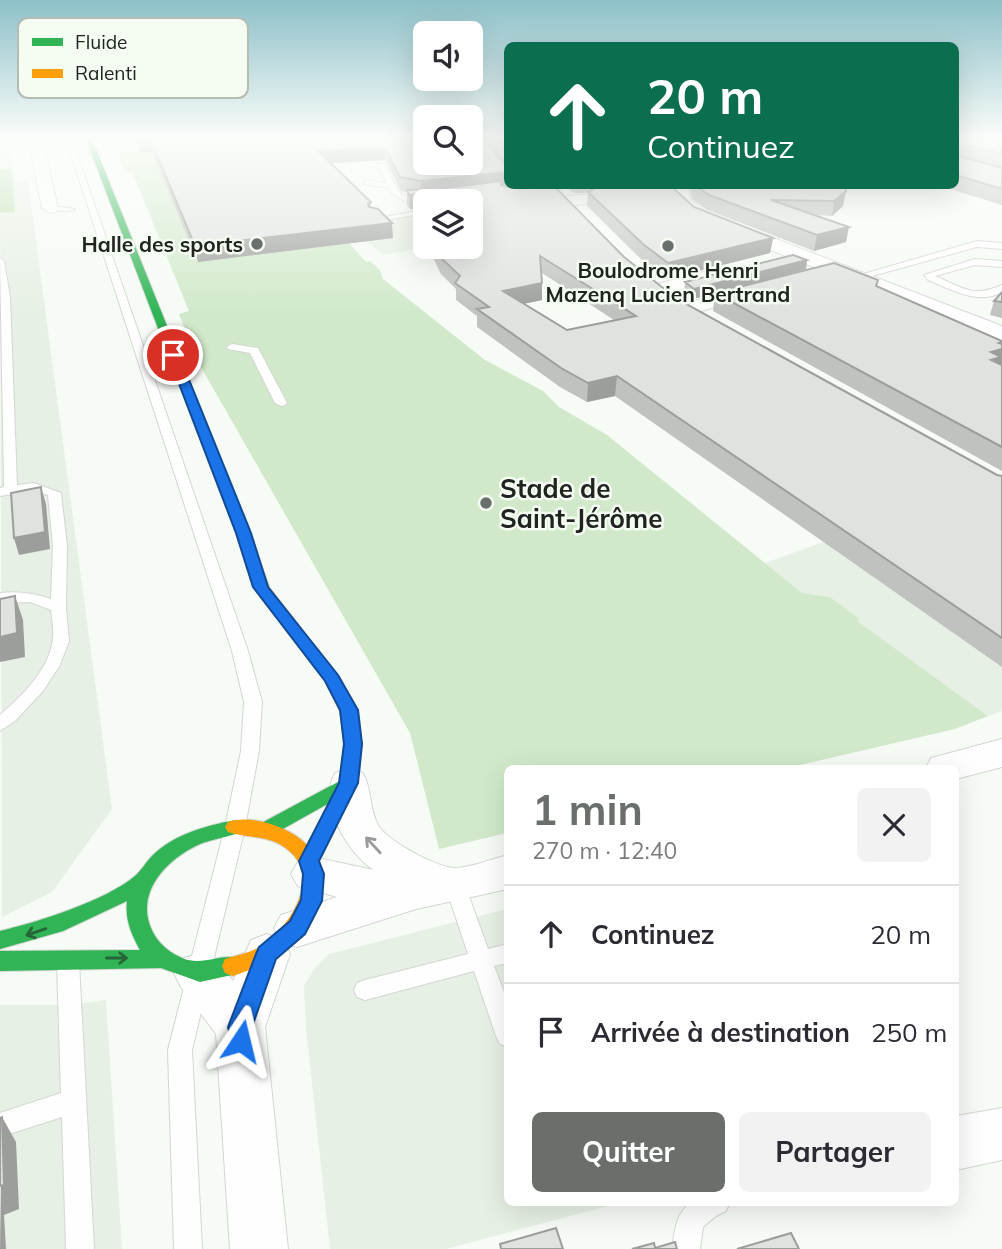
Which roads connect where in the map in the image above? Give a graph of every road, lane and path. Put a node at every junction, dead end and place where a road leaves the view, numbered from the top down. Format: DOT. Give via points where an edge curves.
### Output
graph roads {
  1 [pos="48,197"];
  2 [pos="88,197"];
  3 [pos="112,197"];
  4 [pos="564,197"];
  5 [pos="682,197"];
  6 [pos="586,200"];
  7 [pos="567,201"];
  8 [pos="50,208"];
  9 [pos="71,209"];
  10 [pos="413,213"];
  11 [pos="585,219"];
  12 [pos="375,220"];
  13 [pos="1002,246"];
  14 [pos="0,261"];
  15 [pos="1002,264"];
  16 [pos="746,267"];
  17 [pos="848,273"];
  18 [pos="800,279"];
  19 [pos="652,286"];
  20 [pos="775,286"];
  21 [pos="1002,288"];
  22 [pos="970,306"];
  23 [pos="686,309"];
  24 [pos="707,321"];
  25 [pos="1002,334"];
  26 [pos="232,347"];
  27 [pos="281,403"];
  28 [pos="6,491"];
  29 [pos="0,598"];
  30 [pos="58,608"];
  31 [pos="0,725"];
  32 [pos="1002,753"];
  33 [pos="956,765"];
  34 [pos="349,783"];
  35 [pos="234,827"];
  36 [pos="265,830"];
  37 [pos="311,868"];
  38 [pos="504,873"];
  39 [pos="142,882"];
  40 [pos="436,888"];
  41 [pos="0,940"];
  42 [pos="282,941"];
  43 [pos="504,954"];
  44 [pos="68,960"];
  45 [pos="480,960"];
  46 [pos="0,961"];
  47 [pos="179,966"];
  48 [pos="365,990"];
  49 [pos="504,1025"];
  50 [pos="240,1027"];
  51 [pos="73,1101"];
  52 [pos="0,1125"];
  53 [pos="1002,1135"];
  54 [pos="959,1142"];
  55 [pos="707,1206"];
  56 [pos="80,1249"];
  57 [pos="188,1249"];
  58 [pos="259,1249"];
  59 [pos="687,1249"];
  1 -- 8 [label="street"];
  2 -- 35 [label="lane" via="253,702 250,751"];
  3 -- 34 [label="street" via="261,587 332,679 349,710 353,744"];
  4 -- 7 [label="street"];
  5 -- 17 [label="street" via="700,216"];
  6 -- 7 [label="street"];
  7 -- 11 [label="street"];
  8 -- 9 [label="lane"];
  10 -- 12 [label="lane"];
  13 -- 17 [label="lane" via="978,244"];
  14 -- 28 [label="lane" via="5,297"];
  15 -- 22 [label="lane" via="975,262 929,275"];
  16 -- 19 [label="street"];
  17 -- 18 [label="street"];
  17 -- 22 [label="street"];
  19 -- 23 [label="street"];
  20 -- 23 [label="street"];
  21 -- 22 [label="lane"];
  22 -- 25 [label="street"];
  23 -- 24 [label="street"];
  26 -- 27 [label="lane" via="254,350"];
  28 -- 30 [label="lane" via="34,487 54,494 60,546"];
  29 -- 30 [label="lane" via="39,597"];
  30 -- 31 [label="lane" via="62,640 48,671"];
  32 -- 33 [label="street"];
  34 -- 36 [label="street"];
  34 -- 37 [label="street"];
  40 -- 34 [label="street, one-way" via="422,874 384,856 359,829"];
  35 -- 36 [label="street"];
  35 -- 39 [label="street" via="179,845"];
  35 -- 47 [label="lane"];
  36 -- 37 [label="street" via="292,841"];
  37 -- 40 [label="street" via="368,887"];
  37 -- 42 [label="street" via="312,901"];
  38 -- 40 [label="street"];
  39 -- 41 [label="street, one-way" via="86,915"];
  39 -- 47 [label="street" via="138,931"];
  40 -- 42 [label="street"];
  40 -- 45 [label="lane"];
  42 -- 47 [label="street" via="234,966"];
  42 -- 50 [label="street"];
  43 -- 45 [label="lane"];
  44 -- 46 [label="street"];
  44 -- 47 [label="street, one-way"];
  44 -- 51 [label="lane"];
  45 -- 48 [label="lane"];
  45 -- 49 [label="lane"];
  47 -- 50 [label="street"];
  47 -- 57 [label="lane"];
  50 -- 58 [label="street"];
  51 -- 52 [label="lane"];
  51 -- 56 [label="lane"];
  53 -- 54 [label="street"];
  55 -- 59 [label="lane" via="690,1220"];
}
